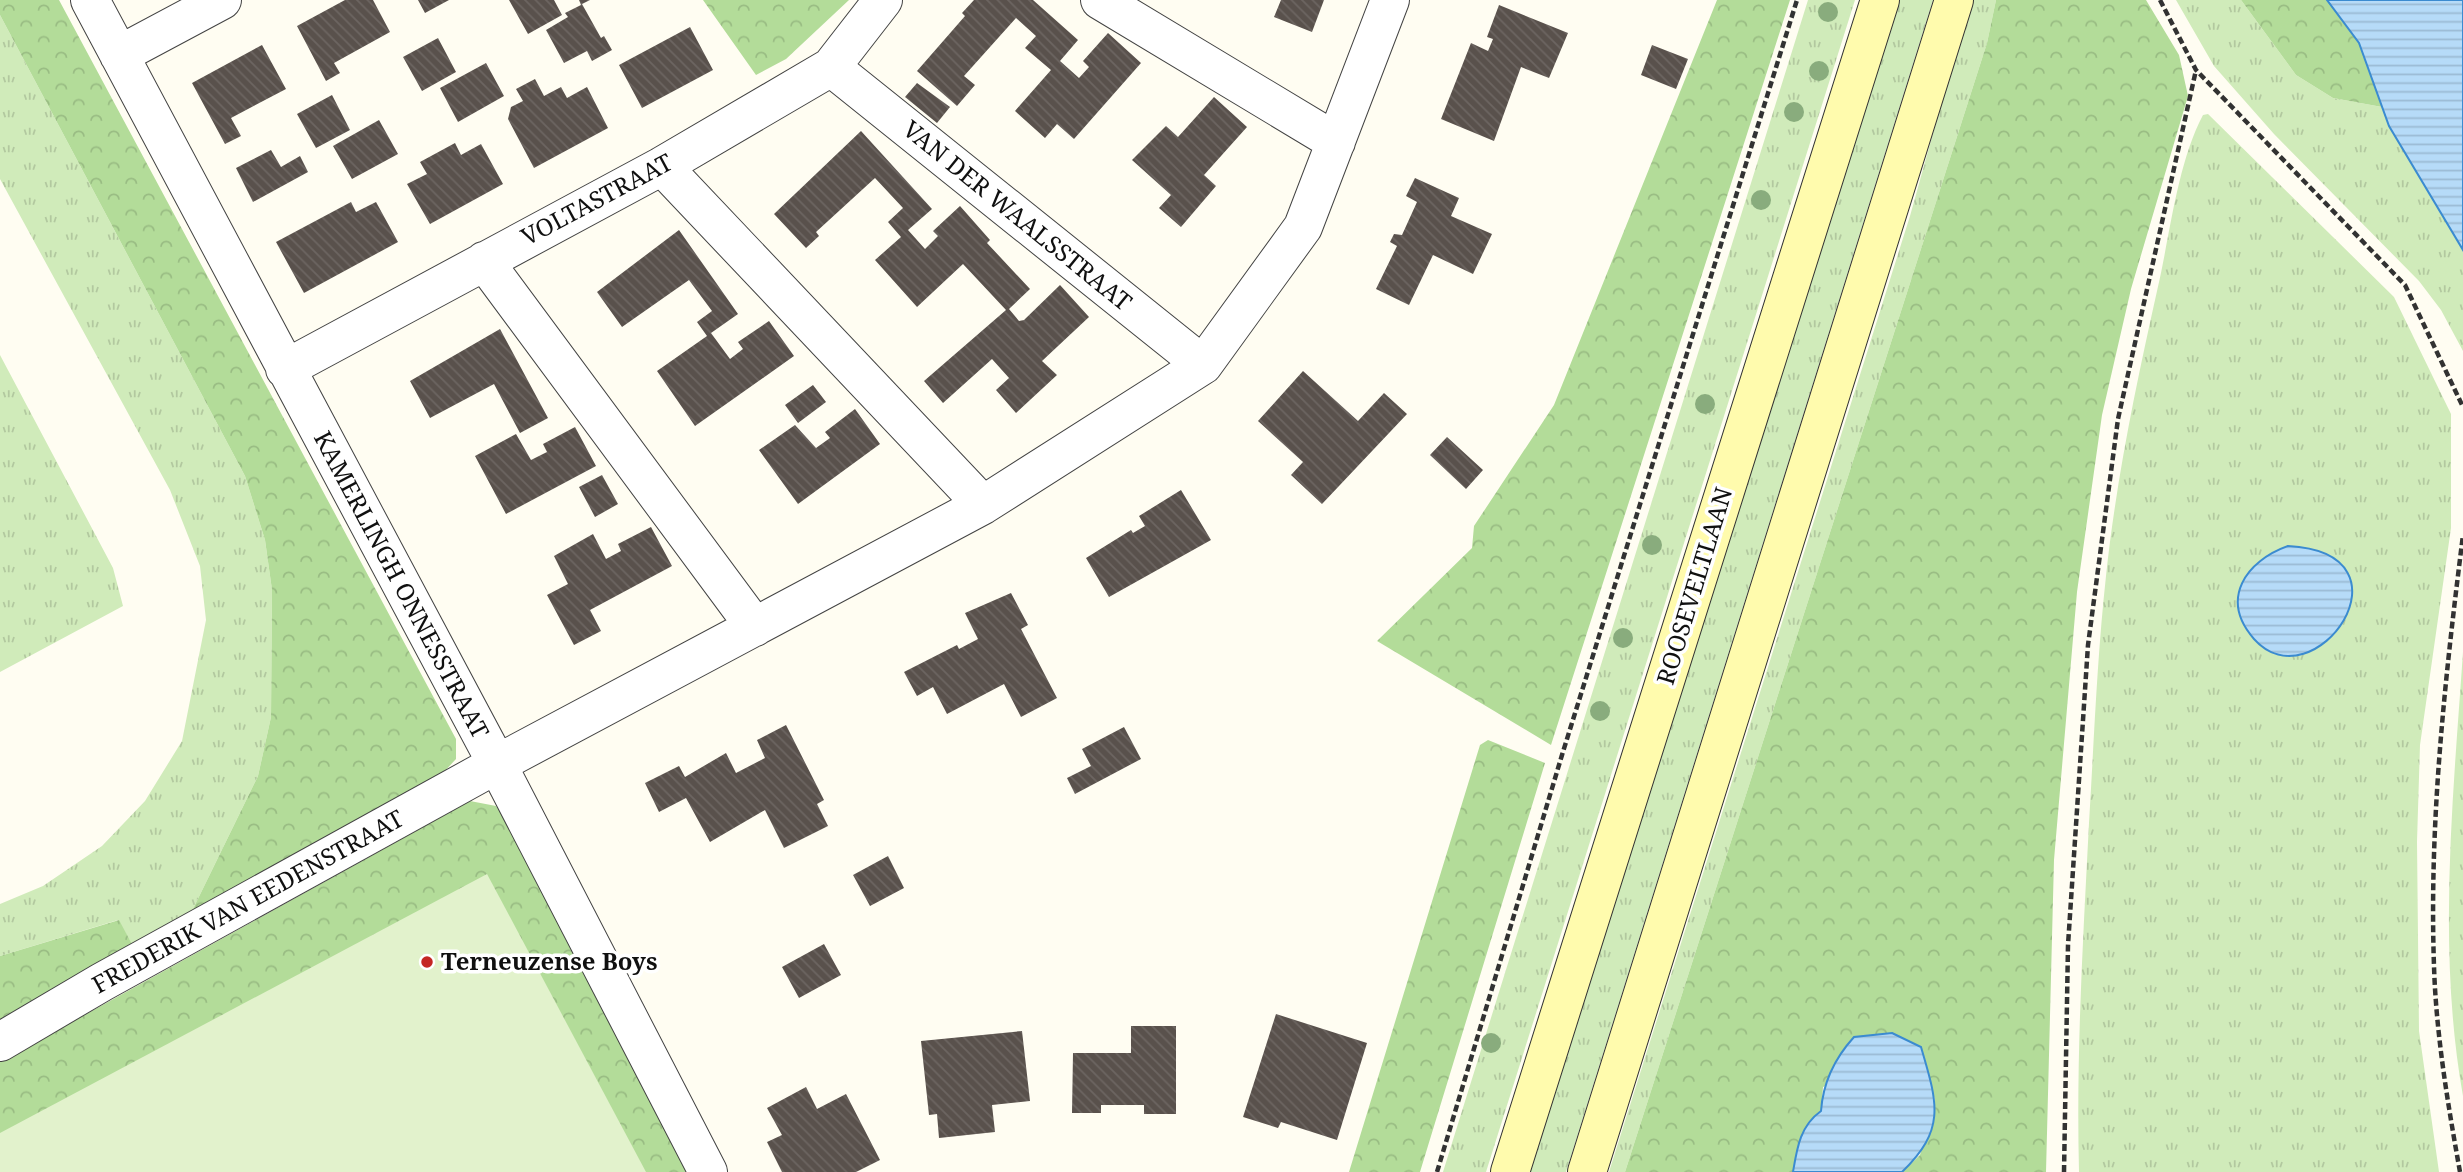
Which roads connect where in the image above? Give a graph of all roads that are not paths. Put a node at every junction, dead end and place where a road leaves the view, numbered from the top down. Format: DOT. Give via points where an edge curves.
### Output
graph roads {
  1 [pos="90,0"];
  2 [pos="222,0"];
  3 [pos="883,0"];
  4 [pos="1100,0"];
  5 [pos="1390,0"];
  6 [pos="1880,0"];
  7 [pos="1954,0"];
  8 [pos="119,55"];
  9 [pos="831,67"];
  10 [pos="1336,142"];
  11 [pos="662,166"];
  12 [pos="484,261"];
  13 [pos="1203,365"];
  14 [pos="285,369"];
  15 [pos="983,505"];
  16 [pos="755,627"];
  17 [pos="497,764"];
  18 [pos="0,1042"];
  19 [pos="708,1172"];
  20 [pos="1510,1172"];
  21 [pos="1587,1172"];
  1 -- 8 [label="street, KAMERLINGH ONNESSTRAAT"];
  2 -- 8 [label="street"];
  3 -- 9 [label="street, VOLTASTRAAT"];
  4 -- 10 [label="street"];
  5 -- 10 [label="street"];
  6 -- 20 [label="main road, ROOSEVELTLAAN"];
  7 -- 21 [label="main road"];
  8 -- 14 [label="street, KAMERLINGH ONNESSTRAAT"];
  9 -- 11 [label="street, VOLTASTRAAT"];
  9 -- 13 [label="street, VAN DER WAALSSTRAAT"];
  10 -- 13 [label="street" via="1303,227"];
  11 -- 12 [label="street, VOLTASTRAAT"];
  11 -- 15 [label="street"];
  12 -- 14 [label="street, VOLTASTRAAT"];
  12 -- 16 [label="street"];
  13 -- 15 [label="street"];
  14 -- 17 [label="street, KAMERLINGH ONNESSTRAAT"];
  15 -- 16 [label="street"];
  16 -- 17 [label="street"];
  17 -- 18 [label="street, FREDERIK VAN EEDENSTRAAT"];
  17 -- 19 [label="street, KAMERLINGH ONNESSTRAAT"];
}
